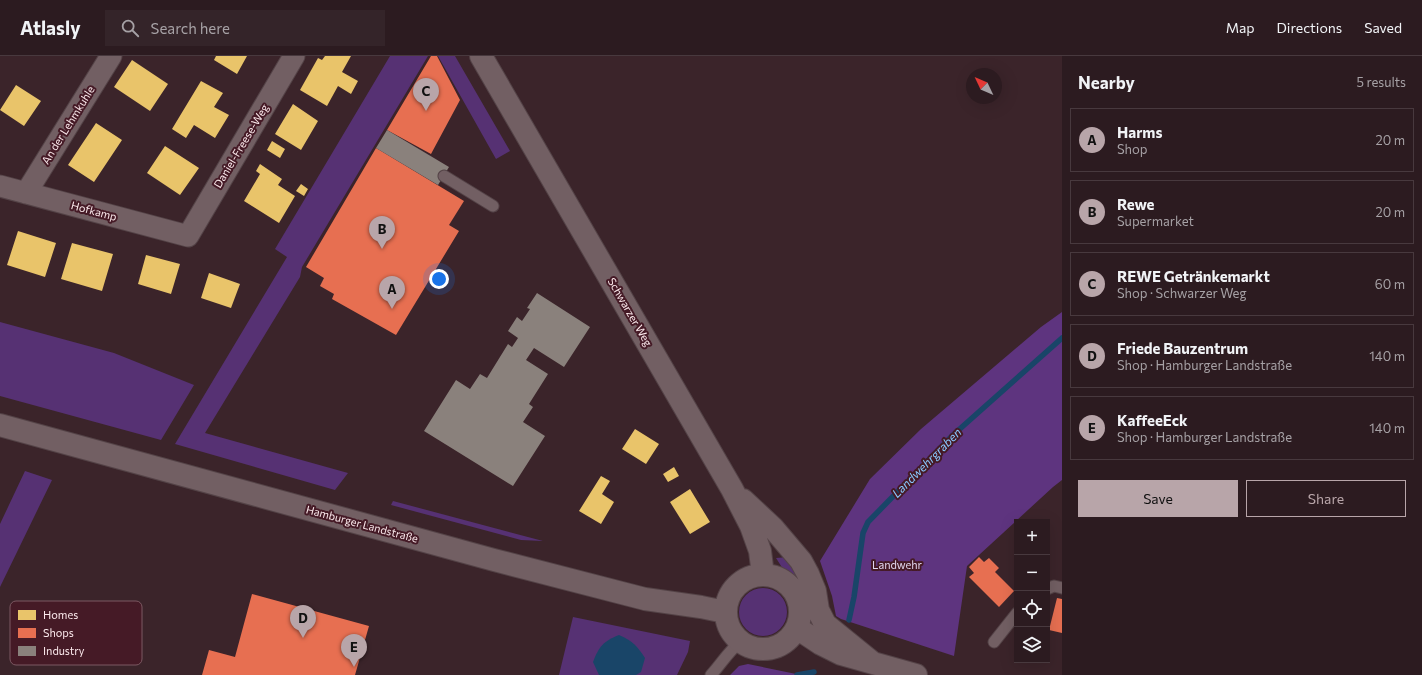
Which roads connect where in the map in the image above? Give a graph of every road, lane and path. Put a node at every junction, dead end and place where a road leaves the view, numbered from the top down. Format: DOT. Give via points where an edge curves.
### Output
graph roads {
  1 [pos="111,56"];
  2 [pos="294,56"];
  3 [pos="481,56"];
  4 [pos="444,176"];
  5 [pos="0,186"];
  6 [pos="26,193"];
  7 [pos="493,206"];
  8 [pos="188,236"];
  9 [pos="0,425"];
  10 [pos="732,489"];
  11 [pos="763,575"];
  12 [pos="1050,588"];
  13 [pos="1062,588"];
  14 [pos="725,612"];
  15 [pos="1014,617"];
  16 [pos="797,628"];
  17 [pos="740,642"];
  18 [pos="994,642"];
  19 [pos="873,663"];
  20 [pos="710,675"];
  21 [pos="916,675"];
  1 -- 6 [label="street, An der Lehmkuhle"];
  2 -- 8 [label="street, Daniel-Freese-Weg"];
  3 -- 10 [label="main road, Schwarzer Weg"];
  4 -- 7 [label="lane"];
  5 -- 6 [label="street, Hofkamp"];
  6 -- 8 [label="street, Hofkamp"];
  9 -- 14 [label="main road, Hamburger Landstraße" via="645,599"];
  10 -- 11 [label="main road, Schwarzer Weg" via="751,526 760,551"];
  10 -- 19 [label="main road" via="773,528 801,561 815,591 818,610 825,624"];
  11 -- 14 [label="main road" via="741,582 727,600"];
  11 -- 16 [label="main road" via="781,580 794,592 800,616"];
  12 -- 13 [label="lane"];
  14 -- 17 [label="main road" via="732,634"];
  15 -- 18 [label="lane"];
  16 -- 17 [label="main road" via="787,641 776,648 751,648"];
  16 -- 19 [label="main road" via="841,654"];
  17 -- 20 [label="lane"];
  19 -- 21 [label="main road"];
}
